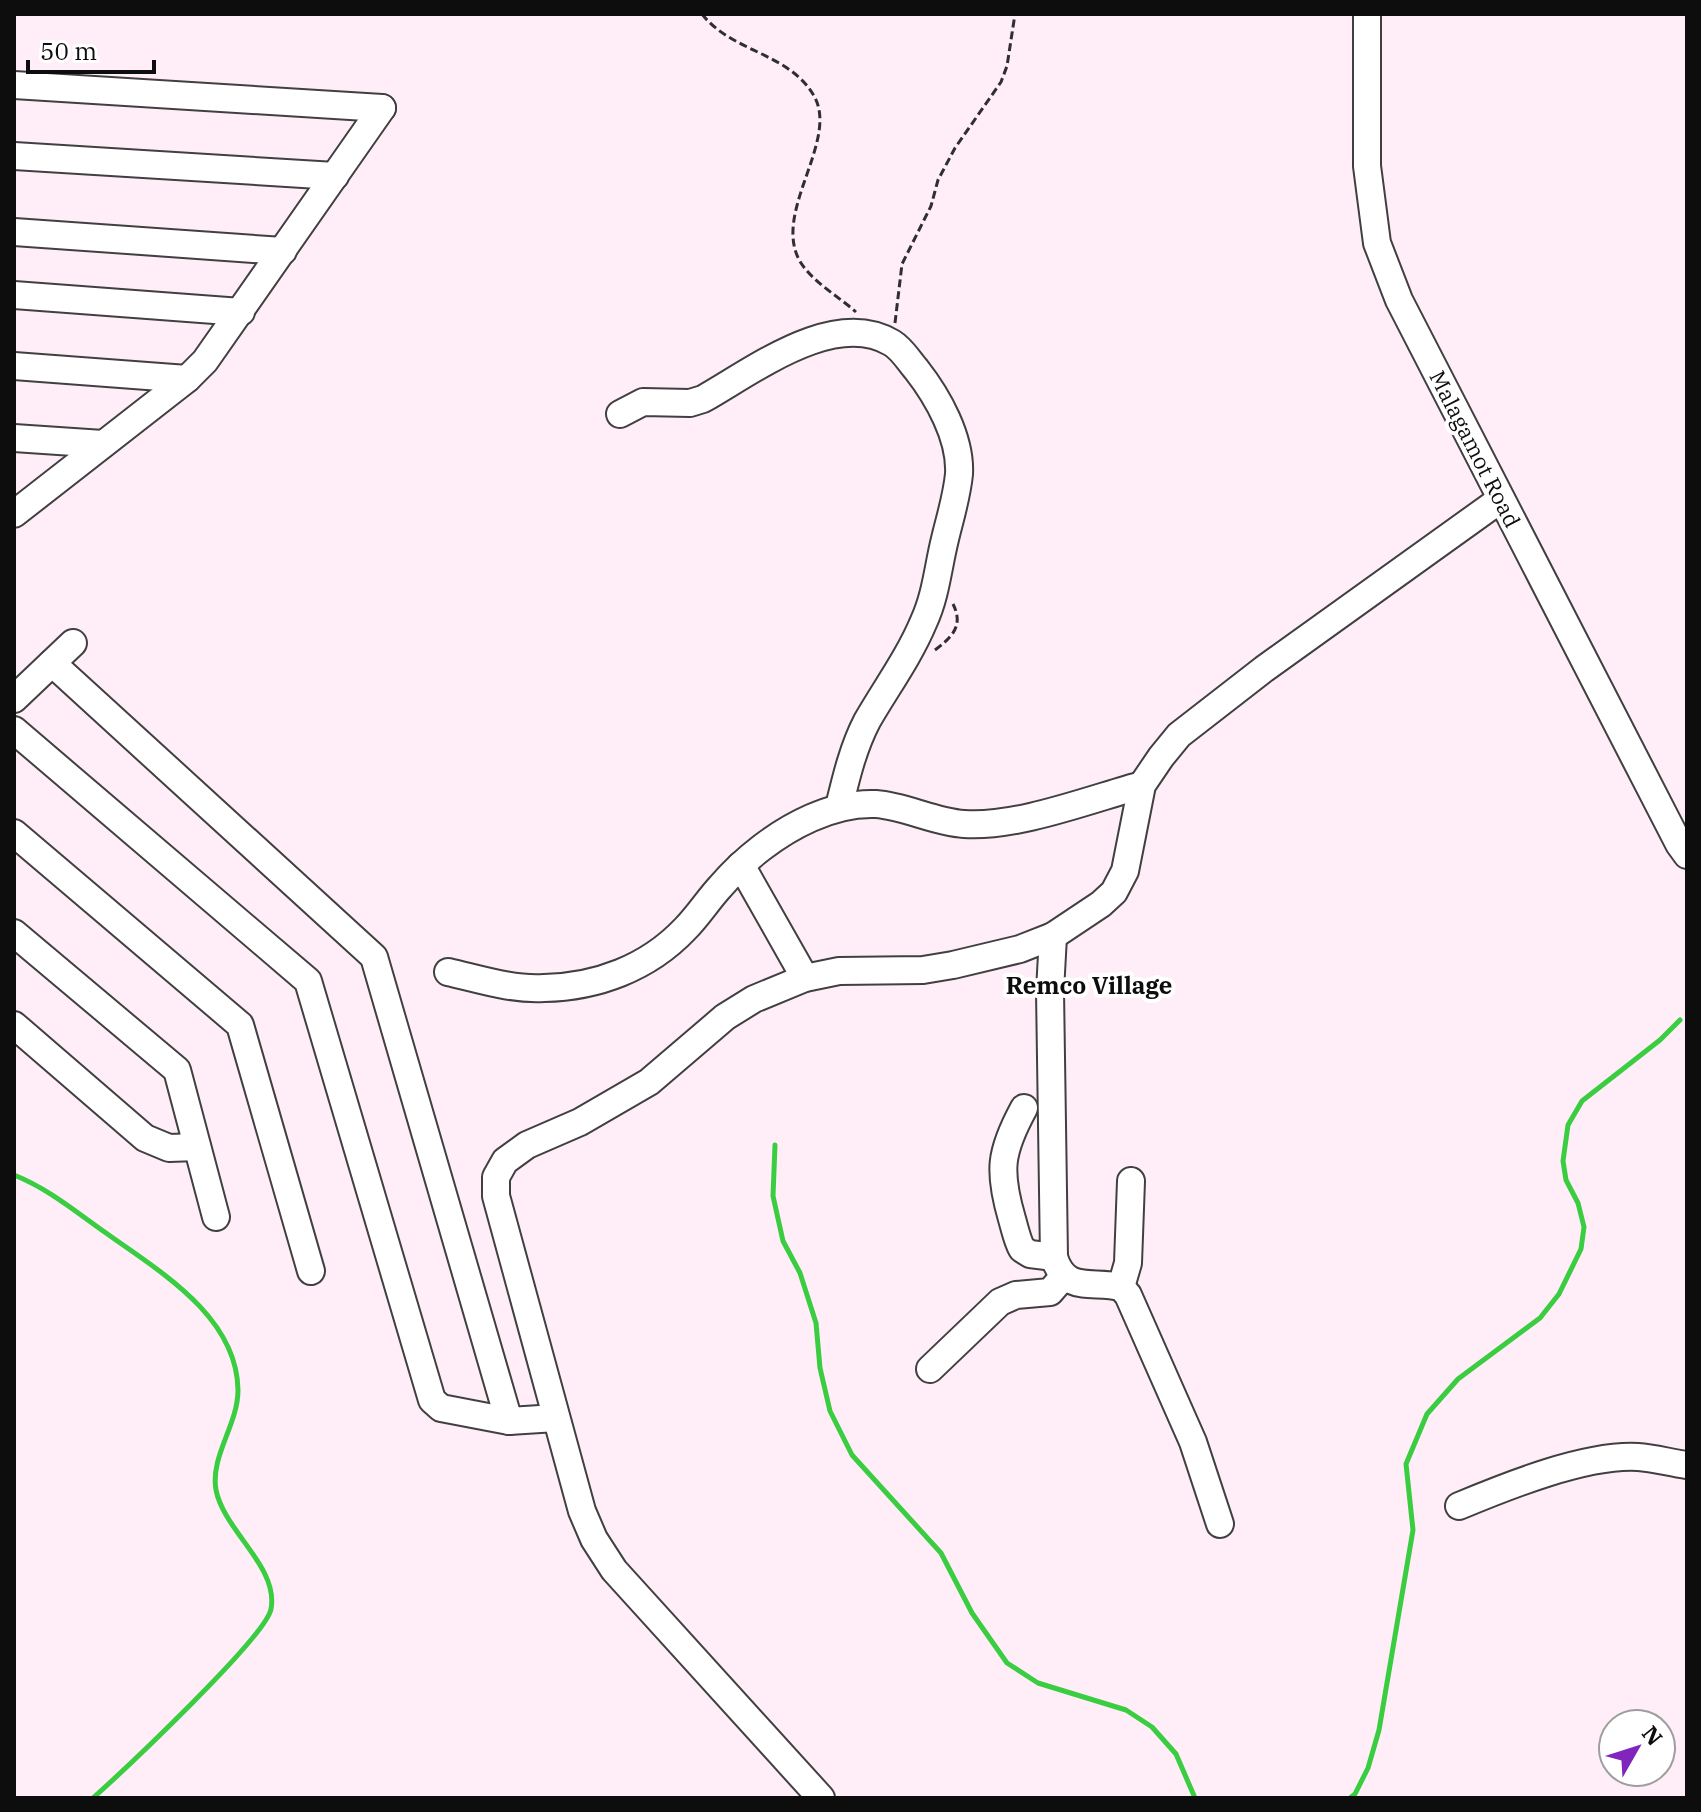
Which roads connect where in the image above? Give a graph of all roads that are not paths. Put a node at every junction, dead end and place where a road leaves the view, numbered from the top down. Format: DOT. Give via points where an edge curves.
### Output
graph roads {
  1 [pos="1367,14"];
  2 [pos="14,85"];
  3 [pos="14,156"];
  4 [pos="335,176"];
  5 [pos="14,232"];
  6 [pos="283,251"];
  7 [pos="14,295"];
  8 [pos="241,312"];
  9 [pos="14,366"];
  10 [pos="187,379"];
  11 [pos="620,414"];
  12 [pos="14,438"];
  13 [pos="103,444"];
  14 [pos="1501,499"];
  15 [pos="14,514"];
  16 [pos="73,643"];
  17 [pos="52,663"];
  18 [pos="14,699"];
  19 [pos="14,730"];
  20 [pos="1142,785"];
  21 [pos="839,807"];
  22 [pos="14,833"];
  23 [pos="1687,855"];
  24 [pos="741,865"];
  25 [pos="14,933"];
  26 [pos="1053,936"];
  27 [pos="448,972"];
  28 [pos="805,978"];
  29 [pos="14,1025"];
  30 [pos="1024,1108"];
  31 [pos="197,1147"];
  32 [pos="1131,1181"];
  33 [pos="216,1217"];
  34 [pos="1059,1266"];
  35 [pos="311,1271"];
  36 [pos="1121,1287"];
  37 [pos="930,1369"];
  38 [pos="556,1418"];
  39 [pos="509,1421"];
  40 [pos="1687,1465"];
  41 [pos="1459,1506"];
  42 [pos="1220,1524"];
  43 [pos="821,1798"];
  1 -- 14 [label="street, Malagamot Road" via="1367,166 1377,243 1399,300"];
  2 -- 4 [label="street" via="382,108"];
  3 -- 4 [label="street"];
  4 -- 6 [label="street"];
  5 -- 6 [label="street"];
  6 -- 8 [label="street"];
  7 -- 8 [label="street"];
  8 -- 10 [label="street"];
  9 -- 10 [label="street"];
  10 -- 13 [label="street"];
  11 -- 21 [label="street" via="643,402 703,399 824,334 871,335 892,343 944,412 959,473 933,599 898,675 858,740"];
  12 -- 13 [label="street"];
  13 -- 15 [label="street"];
  14 -- 20 [label="street" via="1199,718 1179,735"];
  14 -- 23 [label="street, Malagamot Road"];
  16 -- 17 [label="street"];
  17 -- 18 [label="street"];
  17 -- 39 [label="street" via="374,957"];
  19 -- 39 [label="street" via="308,981 432,1400 441,1408"];
  20 -- 21 [label="street" via="999,822 965,824 877,804"];
  20 -- 26 [label="street" via="1125,871 1114,892"];
  21 -- 24 [label="street" via="808,819"];
  22 -- 35 [label="street" via="240,1025"];
  24 -- 27 [label="street" via="657,955 626,971 542,989"];
  24 -- 28 [label="street"];
  25 -- 31 [label="street" via="177,1070"];
  26 -- 28 [label="street" via="953,965"];
  26 -- 34 [label="street"];
  28 -- 38 [label="street" via="754,999 649,1082 505,1161 496,1177 496,1196"];
  29 -- 31 [label="street" via="145,1138 169,1148"];
  30 -- 34 [label="street" via="1008,1140 1004,1196 1022,1249"];
  31 -- 33 [label="street"];
  32 -- 36 [label="street" via="1128,1263"];
  34 -- 36 [label="street" via="1082,1285"];
  34 -- 37 [label="street" via="1059,1285 1050,1292 1000,1302"];
  36 -- 42 [label="street" via="1177,1402"];
  38 -- 39 [label="street"];
  38 -- 43 [label="street" via="582,1511 614,1570"];
  40 -- 41 [label="street" via="1614,1458"];
}
